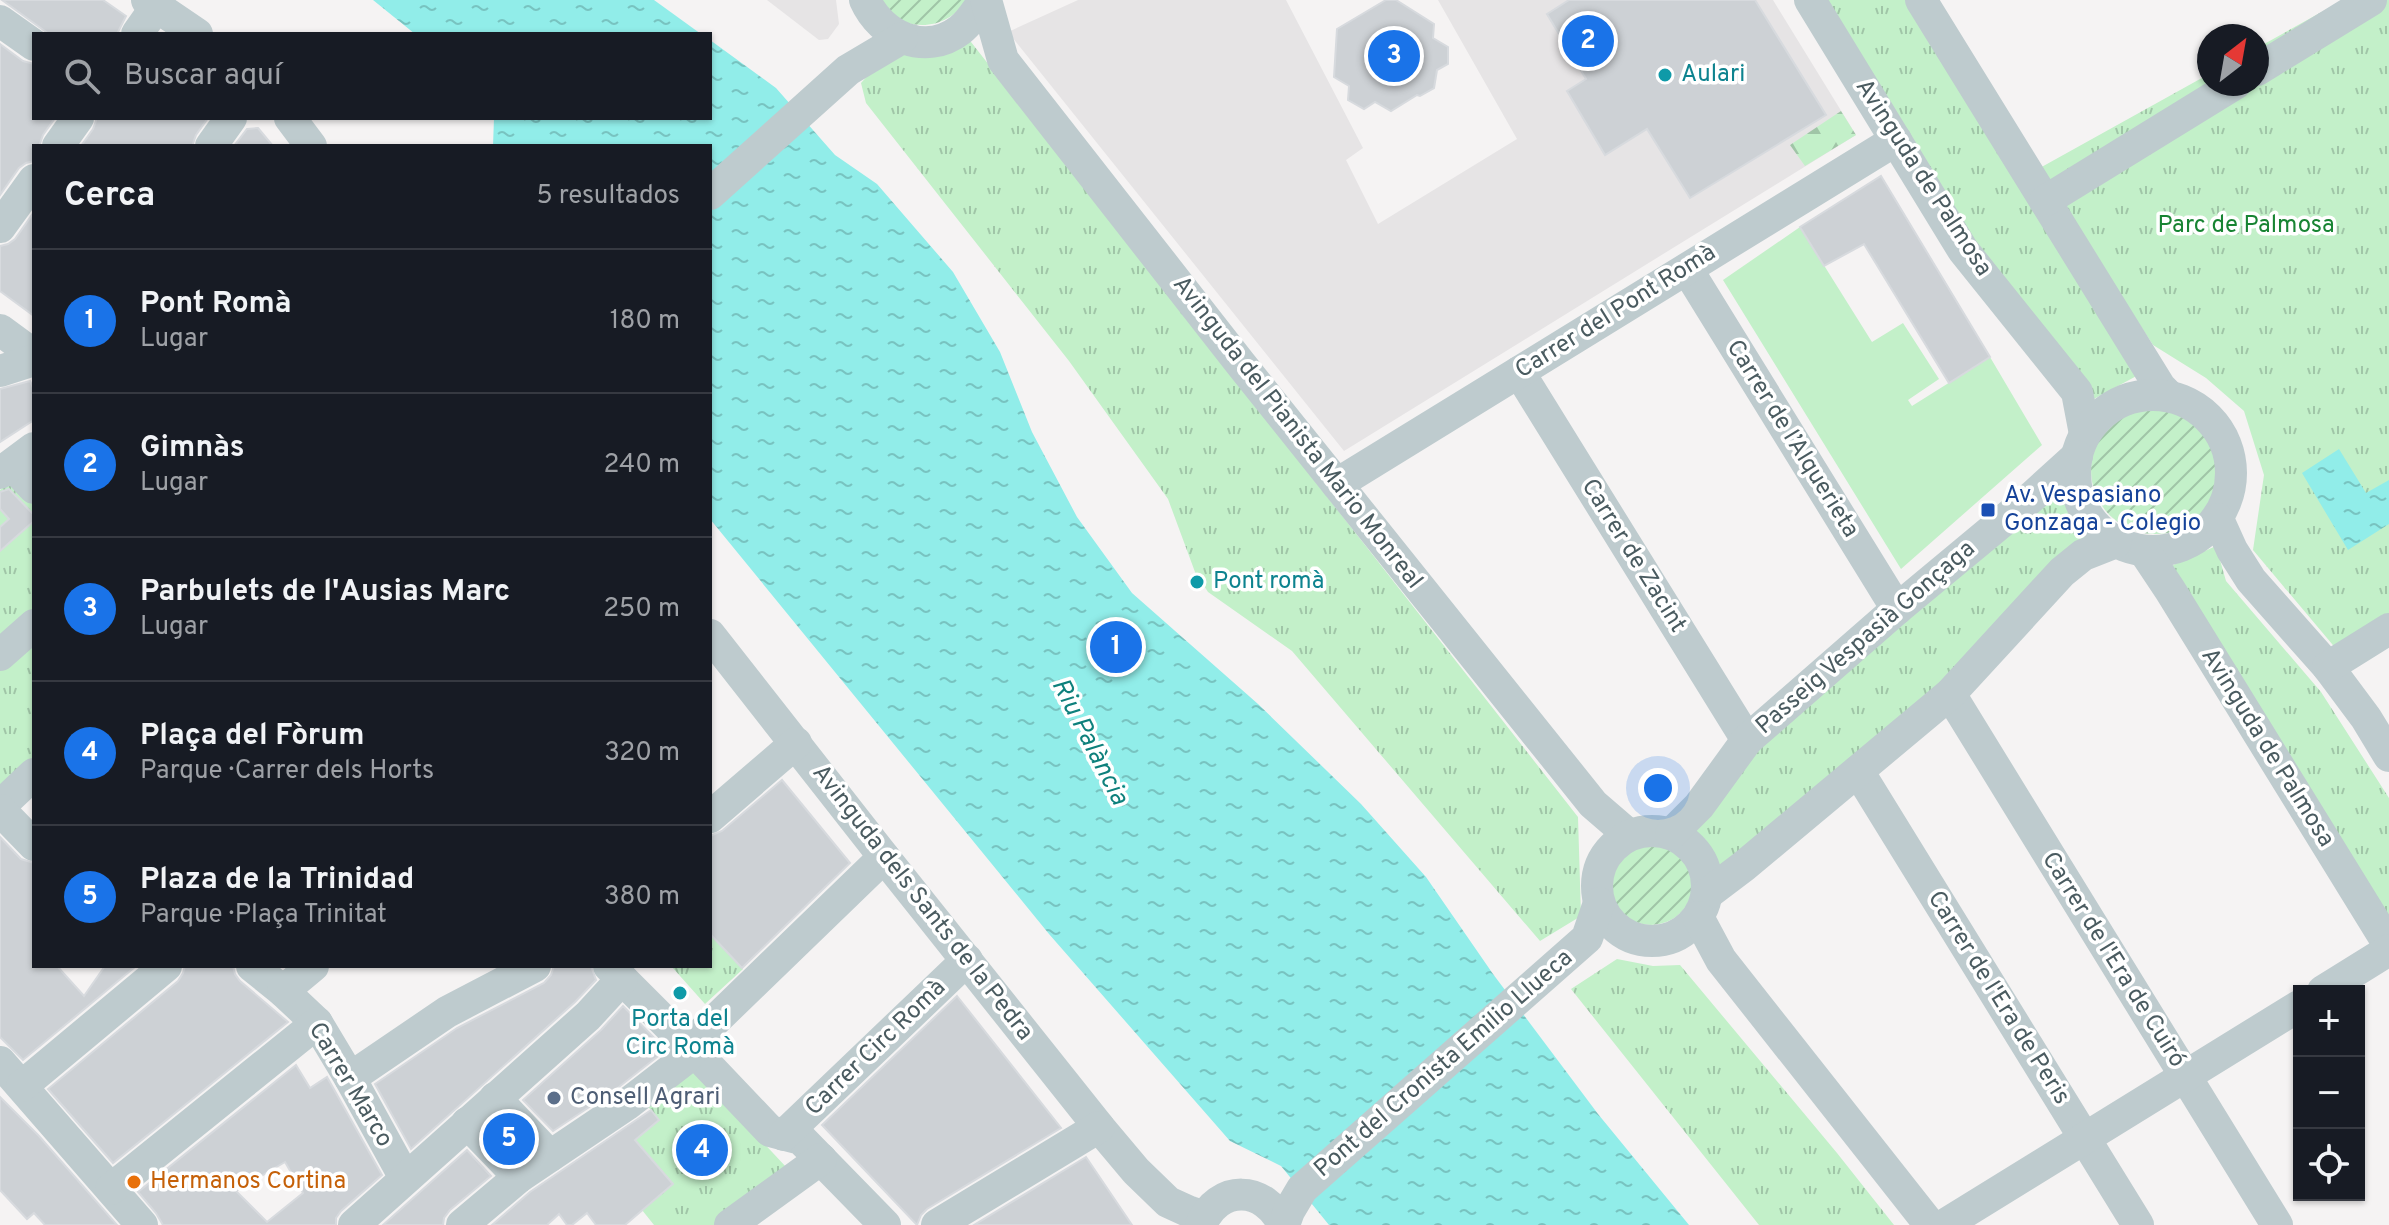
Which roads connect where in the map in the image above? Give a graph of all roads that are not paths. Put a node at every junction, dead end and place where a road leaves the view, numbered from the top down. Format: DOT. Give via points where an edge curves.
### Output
graph roads {
  1 [pos="985,0"];
  2 [pos="1810,0"];
  3 [pos="1921,0"];
  4 [pos="2371,0"];
  5 [pos="152,3"];
  6 [pos="867,6"];
  7 [pos="0,21"];
  8 [pos="138,32"];
  9 [pos="194,32"];
  10 [pos="902,38"];
  11 [pos="938,41"];
  12 [pos="32,44"];
  13 [pos="1003,60"];
  14 [pos="2269,63"];
  15 [pos="848,70"];
  16 [pos="2216,96"];
  17 [pos="77,120"];
  18 [pos="230,120"];
  19 [pos="292,120"];
  20 [pos="1896,140"];
  21 [pos="59,144"];
  22 [pos="212,144"];
  23 [pos="310,144"];
  24 [pos="32,183"];
  25 [pos="712,192"];
  26 [pos="2045,201"];
  27 [pos="0,227"];
  28 [pos="1687,269"];
  29 [pos="0,330"];
  30 [pos="32,355"];
  31 [pos="32,358"];
  32 [pos="0,371"];
  33 [pos="1519,372"];
  34 [pos="2169,396"];
  35 [pos="2081,445"];
  36 [pos="15,462"];
  37 [pos="1337,484"];
  38 [pos="32,485"];
  39 [pos="2218,519"];
  40 [pos="2130,547"];
  41 [pos="1897,609"];
  42 [pos="32,627"];
  43 [pos="2389,629"];
  44 [pos="712,638"];
  45 [pos="0,655"];
  46 [pos="2328,667"];
  47 [pos="1950,694"];
  48 [pos="1747,740"];
  49 [pos="796,743"];
  50 [pos="2389,756"];
  51 [pos="1858,771"];
  52 [pos="32,776"];
  53 [pos="0,808"];
  54 [pos="712,815"];
  55 [pos="1671,834"];
  56 [pos="32,843"];
  57 [pos="1618,844"];
  58 [pos="884,857"];
  59 [pos="1599,903"];
  60 [pos="1703,906"];
  61 [pos="1623,934"];
  62 [pos="1587,938"];
  63 [pos="1669,939"];
  64 [pos="2389,948"];
  65 [pos="967,960"];
  66 [pos="1721,960"];
  67 [pos="164,968"];
  68 [pos="254,968"];
  69 [pos="311,968"];
  70 [pos="531,968"];
  71 [pos="615,972"];
  72 [pos="2332,985"];
  73 [pos="283,991"];
  74 [pos="2293,1010"];
  75 [pos="317,1023"];
  76 [pos="693,1050"];
  77 [pos="0,1062"];
  78 [pos="2185,1076"];
  79 [pos="350,1078"];
  80 [pos="22,1086"];
  81 [pos="495,1098"];
  82 [pos="467,1123"];
  83 [pos="1099,1127"];
  84 [pos="784,1135"];
  85 [pos="2084,1138"];
  86 [pos="550,1156"];
  87 [pos="821,1159"];
  88 [pos="1136,1171"];
  89 [pos="519,1177"];
  90 [pos="405,1178"];
  91 [pos="111,1189"];
  92 [pos="1302,1189"];
  93 [pos="1260,1199"];
  94 [pos="1204,1219"];
  95 [pos="142,1225"];
  96 [pos="354,1225"];
  97 [pos="462,1225"];
  98 [pos="730,1225"];
  99 [pos="885,1225"];
  100 [pos="937,1225"];
  101 [pos="1168,1225"];
  102 [pos="1283,1225"];
  103 [pos="1930,1225"];
  104 [pos="1944,1225"];
  105 [pos="2138,1225"];
  106 [pos="2277,1225"];
  1 -- 11 [label="street" via="957,32"];
  1 -- 13 [label="street, Avinguda del Pianista Mario Monreal"];
  2 -- 20 [label="street, Avinguda de Palmosa"];
  3 -- 26 [label="street"];
  4 -- 14 [label="street"];
  5 -- 8 [label="street"];
  5 -- 9 [label="street"];
  6 -- 10 [label="street" via="884,29"];
  6 -- 15 [label="street"];
  7 -- 12 [label="street"];
  10 -- 11 [label="street, Avinguda del Pianista Mario Monreal"];
  10 -- 15 [label="street"];
  11 -- 13 [label="street, Avinguda del Pianista Mario Monreal" via="971,42"];
  13 -- 37 [label="street, Avinguda del Pianista Mario Monreal"];
  15 -- 25 [label="street"];
  16 -- 26 [label="street"];
  17 -- 21 [label="street"];
  18 -- 22 [label="street"];
  19 -- 23 [label="street"];
  20 -- 28 [label="street, Carrer del Pont Romà"];
  20 -- 35 [label="street, Avinguda de Palmosa" via="1963,250 2077,392"];
  24 -- 27 [label="street"];
  26 -- 34 [label="street"];
  28 -- 33 [label="street, Carrer del Pont Romà"];
  28 -- 41 [label="street, Carrer de l’Alquerieta"];
  29 -- 30 [label="street"];
  31 -- 32 [label="street"];
  33 -- 37 [label="street, Carrer del Pont Romà"];
  33 -- 48 [label="street, Carrer de Zacint"];
  34 -- 35 [label="street" via="2121,401 2101,415"];
  34 -- 39 [label="street" via="2203,414 2227,445 2231,483"];
  35 -- 40 [label="street" via="2075,481 2081,505 2096,527"];
  35 -- 41 [label="street, Passeig Vespasià Gonçaga" via="2033,496"];
  36 -- 38 [label="street"];
  37 -- 57 [label="street, Avinguda del Pianista Mario Monreal" via="1593,804"];
  39 -- 40 [label="street" via="2185,545 2165,551"];
  39 -- 46 [label="street" via="2251,580"];
  40 -- 47 [label="street" via="2083,555 2062,572"];
  40 -- 64 [label="street, Avinguda de Palmosa" via="2170,590"];
  41 -- 48 [label="street, Passeig Vespasià Gonçaga"];
  42 -- 45 [label="street"];
  43 -- 46 [label="street"];
  44 -- 49 [label="street, Avinguda dels Sants de la Pedra"];
  46 -- 50 [label="street"];
  47 -- 51 [label="street"];
  47 -- 78 [label="street, Carrer de l'Era de Cuiró"];
  48 -- 55 [label="street, Passeig Vespasià Gonçaga" via="1699,806"];
  49 -- 54 [label="street"];
  49 -- 58 [label="street, Avinguda dels Sants de la Pedra"];
  51 -- 60 [label="street"];
  51 -- 85 [label="street, Carrer de l'Era de Peris"];
  52 -- 53 [label="street"];
  53 -- 56 [label="street"];
  55 -- 57 [label="street" via="1652,831"];
  55 -- 60 [label="street" via="1698,856 1706,875"];
  57 -- 59 [label="street" via="1597,877"];
  58 -- 65 [label="street, Avinguda dels Sants de la Pedra"];
  58 -- 76 [label="street" via="701,1034"];
  59 -- 61 [label="street"];
  59 -- 62 [label="street, Pont del Cronista Emilio Llueca"];
  60 -- 63 [label="street" via="1687,930"];
  60 -- 66 [label="street"];
  61 -- 62 [label="street, Pont del Cronista Emilio Llueca"];
  61 -- 63 [label="street" via="1641,941"];
  62 -- 92 [label="street, Pont del Cronista Emilio Llueca"];
  63 -- 66 [label="street"];
  64 -- 72 [label="street"];
  65 -- 83 [label="street, Avinguda dels Sants de la Pedra"];
  65 -- 84 [label="street, Carrer Circ Romà"];
  66 -- 103 [label="street"];
  67 -- 80 [label="street"];
  68 -- 73 [label="street, Carrer Marco"];
  69 -- 73 [label="street"];
  70 -- 79 [label="street" via="447,1012"];
  71 -- 76 [label="street"];
  71 -- 81 [label="street" via="588,1016"];
  73 -- 75 [label="street, Carrer Marco"];
  74 -- 78 [label="street"];
  75 -- 79 [label="street, Carrer Marco"];
  75 -- 91 [label="street"];
  76 -- 84 [label="street" via="770,1131"];
  76 -- 86 [label="street" via="626,1105"];
  77 -- 80 [label="street"];
  78 -- 85 [label="street"];
  78 -- 106 [label="street, Carrer de l'Era de Cuiró"];
  79 -- 90 [label="street, Carrer Marco"];
  80 -- 91 [label="street"];
  81 -- 82 [label="street"];
  81 -- 86 [label="street"];
  82 -- 89 [label="street"];
  82 -- 90 [label="street"];
  83 -- 88 [label="street, Avinguda dels Sants de la Pedra"];
  83 -- 100 [label="street"];
  84 -- 87 [label="street" via="801,1139"];
  85 -- 104 [label="street"];
  85 -- 105 [label="street, Carrer de l'Era de Peris"];
  86 -- 89 [label="street"];
  87 -- 98 [label="street"];
  87 -- 99 [label="street"];
  88 -- 94 [label="street" via="1168,1202"];
  88 -- 101 [label="street"];
  89 -- 97 [label="street"];
  90 -- 96 [label="street"];
  91 -- 95 [label="street"];
  92 -- 93 [label="street, Pont del Cronista Emilio Llueca"];
  92 -- 102 [label="street, Pont del Cronista Emilio Llueca"];
  93 -- 94 [label="street, Pont del Cronista Emilio Llueca" via="1232,1196 1216,1203"];
  93 -- 102 [label="street"];
}
